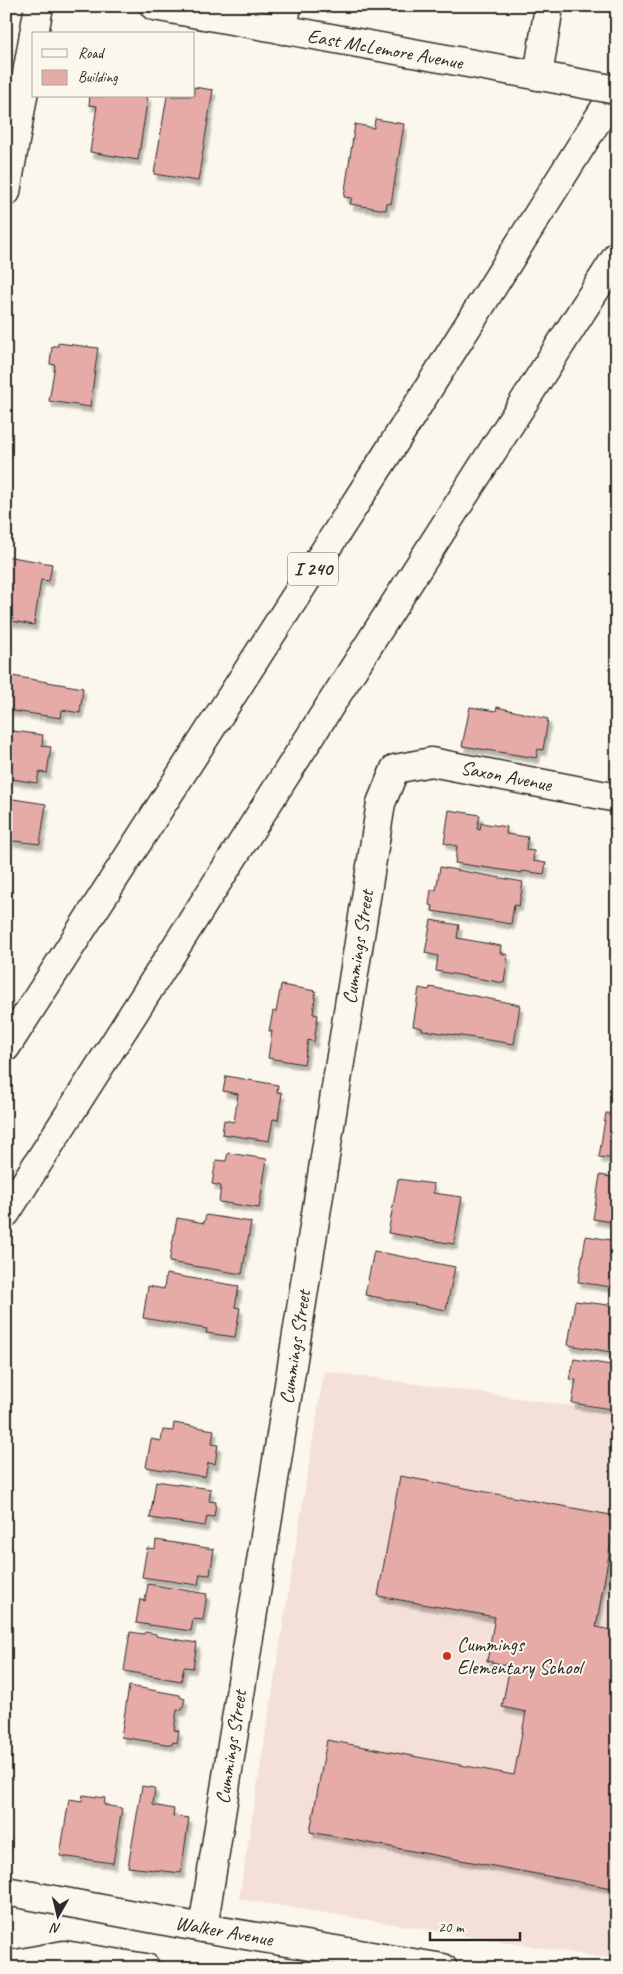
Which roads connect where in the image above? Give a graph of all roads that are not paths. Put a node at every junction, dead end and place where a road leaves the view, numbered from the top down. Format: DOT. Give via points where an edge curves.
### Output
graph roads {
  1 [pos="39,6"];
  2 [pos="154,6"];
  3 [pos="549,6"];
  4 [pos="285,18"];
  5 [pos="34,32"];
  6 [pos="32,45"];
  7 [pos="550,78"];
  8 [pos="617,90"];
  9 [pos="6,192"];
  10 [pos="617,256"];
  11 [pos="395,769"];
  12 [pos="617,798"];
  13 [pos="6,1047"];
  14 [pos="6,1213"];
  15 [pos="6,1891"];
  16 [pos="203,1928"];
  17 [pos="6,1966"];
  18 [pos="146,1968"];
  19 [pos="443,1968"];
  1 -- 5 [label="main road"];
  2 -- 4 [label="main road, East McLemore Avenue"];
  3 -- 7 [label="main road"];
  4 -- 7 [label="main road, East McLemore Avenue"];
  6 -- 9 [label="main road"];
  7 -- 8 [label="main road, East McLemore Avenue, bridge"];
  8 -- 13 [label="main road, I 240"];
  10 -- 14 [label="main road"];
  11 -- 12 [label="main road, Saxon Avenue" via="431,762"];
  11 -- 16 [label="main road, Cummings Street" via="381,802"];
  15 -- 16 [label="main road, Walker Avenue"];
  16 -- 19 [label="main road, Walker Avenue"];
  17 -- 18 [label="main road" via="64,1955"];
}
